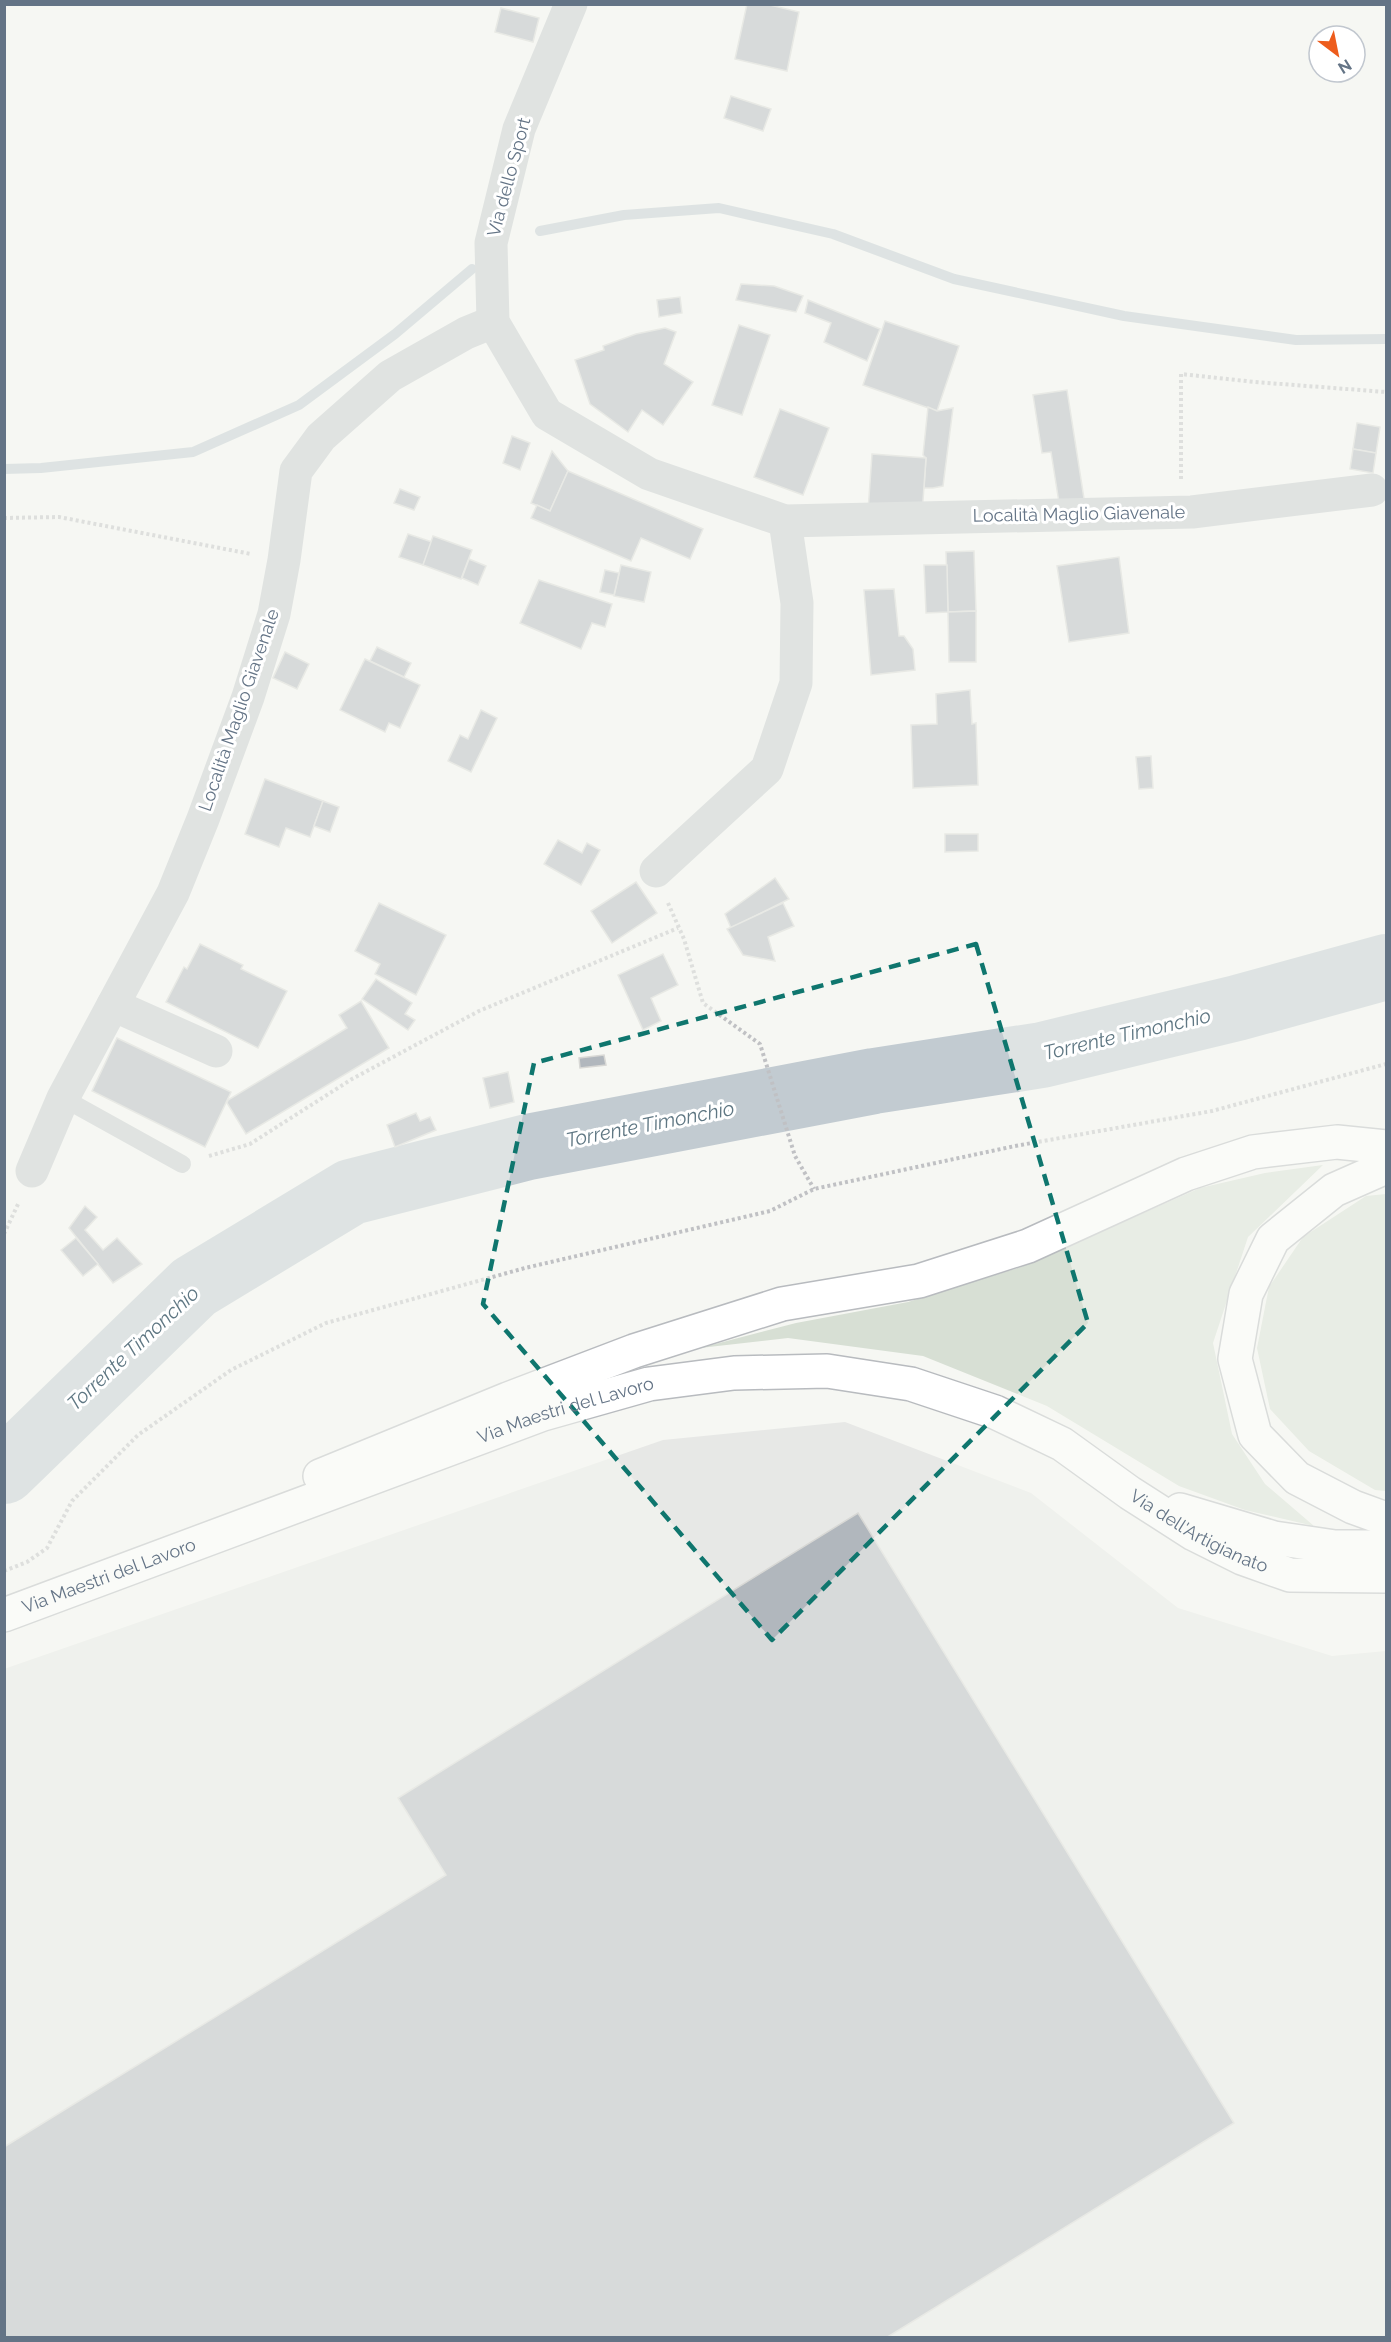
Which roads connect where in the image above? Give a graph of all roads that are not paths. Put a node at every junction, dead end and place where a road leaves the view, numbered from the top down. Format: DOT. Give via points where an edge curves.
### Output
graph roads {
  1 [pos="571,4"];
  2 [pos="493,322"];
  3 [pos="1372,490"];
  4 [pos="785,521"];
  5 [pos="656,871"];
  6 [pos="113,1005"];
  7 [pos="216,1051"];
  8 [pos="63,1098"];
  9 [pos="1386,1147"];
  10 [pos="182,1164"];
  11 [pos="1386,1167"];
  12 [pos="32,1171"];
  13 [pos="1130,1493"];
  14 [pos="1386,1519"];
  15 [pos="1386,1547"];
  16 [pos="180,1550"];
  17 [pos="1290,1575"];
  18 [pos="1386,1576"];
  19 [pos="1386,1594"];
  20 [pos="4,1615"];
  1 -- 2 [label="street, Via dello Sport" via="519,129 491,243"];
  2 -- 4 [label="street, Località Maglio Giavenale" via="548,414 649,474"];
  2 -- 6 [label="street, Località Maglio Giavenale" via="390,376 321,437 296,471 274,614 248,697 173,893"];
  3 -- 4 [label="street, Località Maglio Giavenale" via="1181,512"];
  4 -- 5 [label="street" via="797,603 796,682 767,769"];
  6 -- 7 [label="street"];
  6 -- 8 [label="street, Località Maglio Giavenale"];
  8 -- 10 [label="lane"];
  8 -- 12 [label="street, Località Maglio Giavenale"];
  9 -- 16 [label="highway" via="1337,1142 1253,1152 1186,1174 1028,1246 919,1281 782,1304 634,1351 331,1469"];
  11 -- 14 [label="highway" via="1334,1190 1273,1239 1246,1294 1235,1359 1255,1435 1297,1478"];
  13 -- 15 [label="highway, Via dell'Artigianato" via="1274,1538 1335,1546"];
  13 -- 16 [label="highway, Via Maestri del Lavoro" via="1062,1444 995,1412 911,1384 827,1371 734,1373 649,1384 543,1414"];
  13 -- 17 [label="highway, Via dell'Artigianato" via="1194,1534 1242,1558"];
  16 -- 20 [label="highway, Via Maestri del Lavoro"];
  17 -- 18 [label="highway, Via dell'Artigianato"];
  17 -- 19 [label="highway" via="1359,1592"];
}
